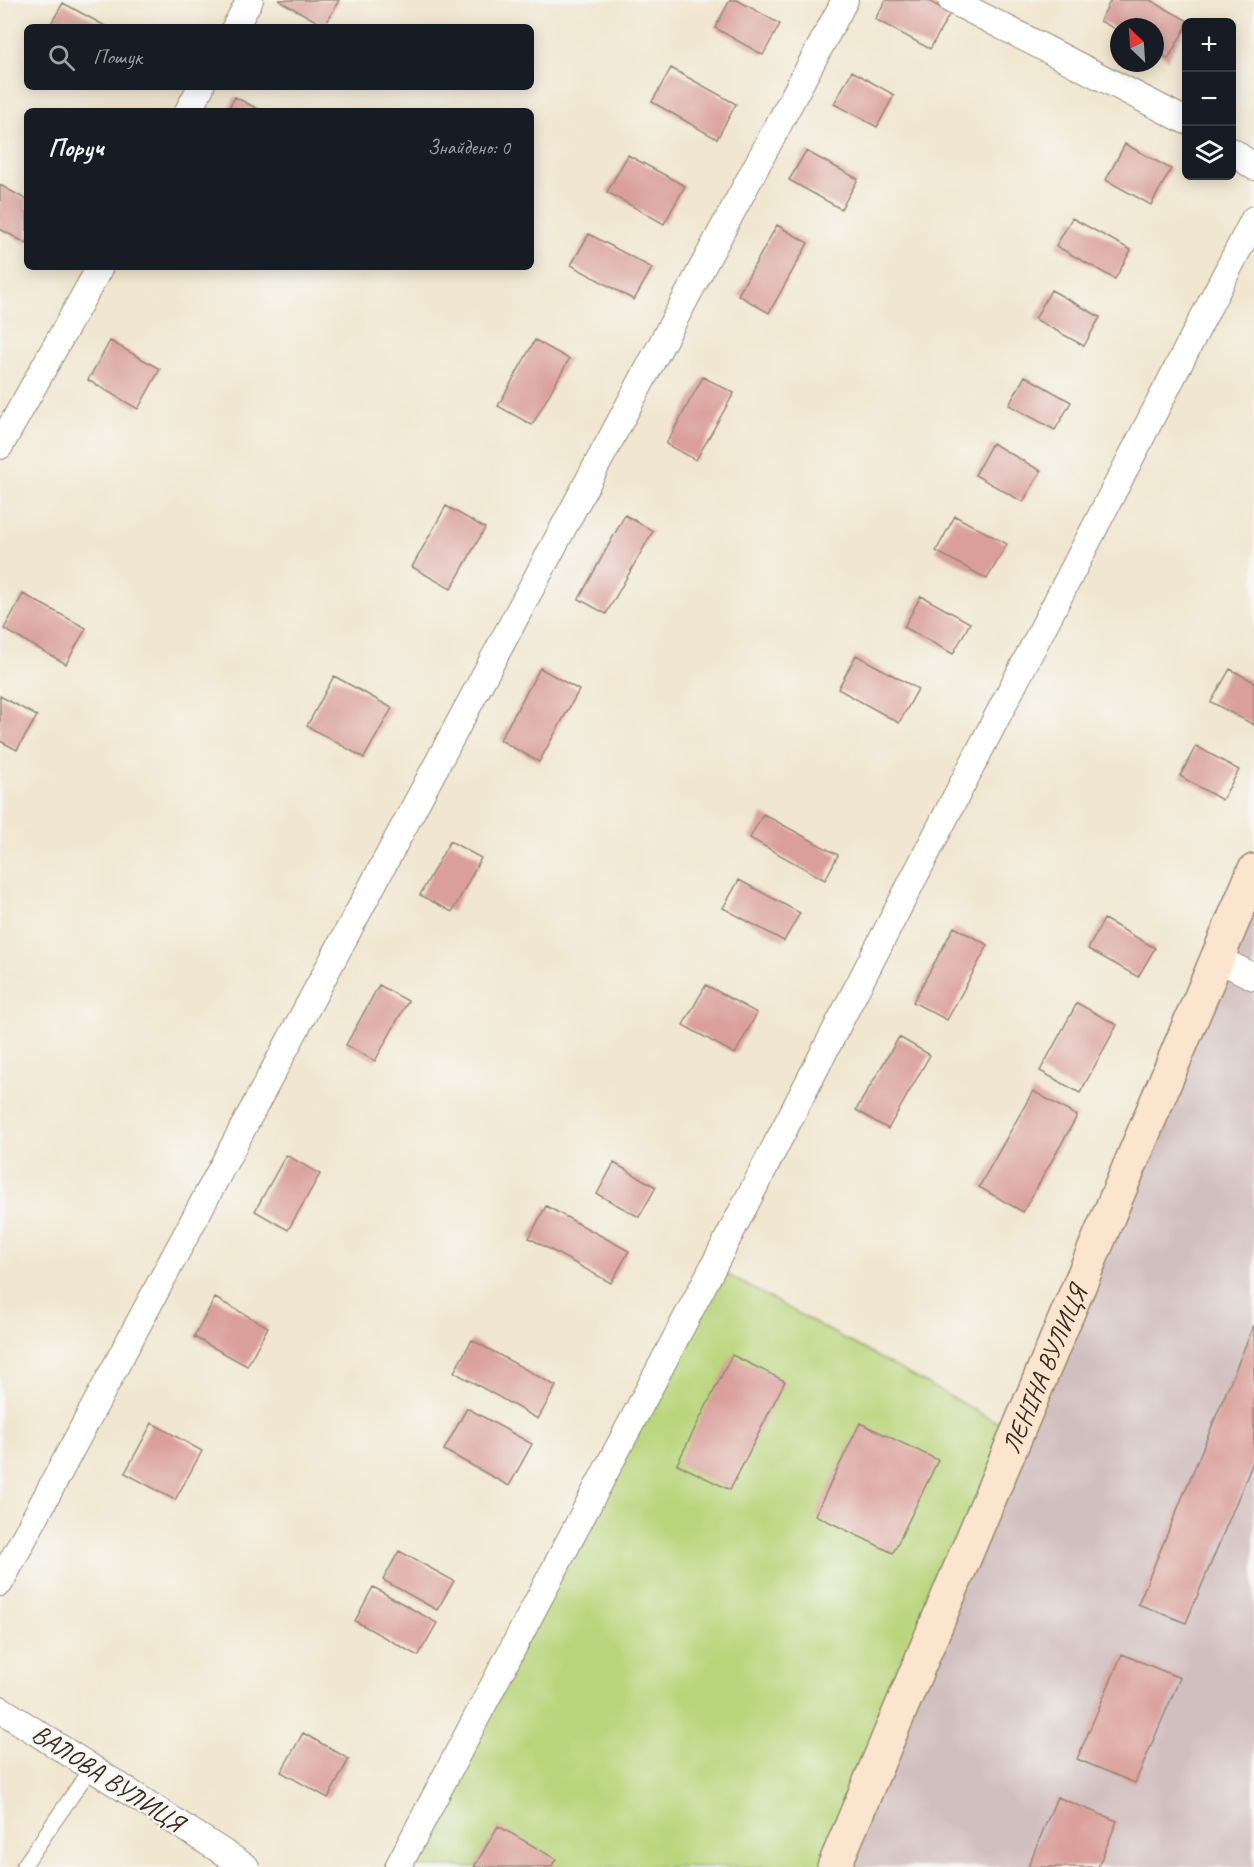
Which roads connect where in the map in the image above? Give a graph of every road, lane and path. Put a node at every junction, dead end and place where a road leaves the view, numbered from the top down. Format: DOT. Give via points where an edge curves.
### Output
graph roads {
  1 [pos="250,0"];
  2 [pos="845,0"];
  3 [pos="951,0"];
  4 [pos="237,24"];
  5 [pos="199,90"];
  6 [pos="190,108"];
  7 [pos="1182,119"];
  8 [pos="1236,154"];
  9 [pos="1254,167"];
  10 [pos="1254,219"];
  11 [pos="98,270"];
  12 [pos="0,446"];
  13 [pos="1254,871"];
  14 [pos="1218,959"];
  15 [pos="1254,977"];
  16 [pos="0,1583"];
  17 [pos="0,1709"];
  18 [pos="91,1768"];
  19 [pos="23,1867"];
  20 [pos="246,1867"];
  21 [pos="398,1867"];
  22 [pos="834,1867"];
  1 -- 4 [label="street"];
  2 -- 16 [label="street"];
  3 -- 7 [label="street"];
  5 -- 6 [label="street"];
  8 -- 9 [label="street"];
  10 -- 21 [label="street"];
  11 -- 12 [label="street"];
  13 -- 14 [label="street, ЛЕНІНА ВУЛИЦЯ"];
  14 -- 15 [label="street"];
  14 -- 22 [label="street, ЛЕНІНА ВУЛИЦЯ"];
  17 -- 18 [label="street, ВАЛОВА ВУЛИЦЯ"];
  18 -- 19 [label="lane"];
  18 -- 20 [label="street, ВАЛОВА ВУЛИЦЯ"];
}
